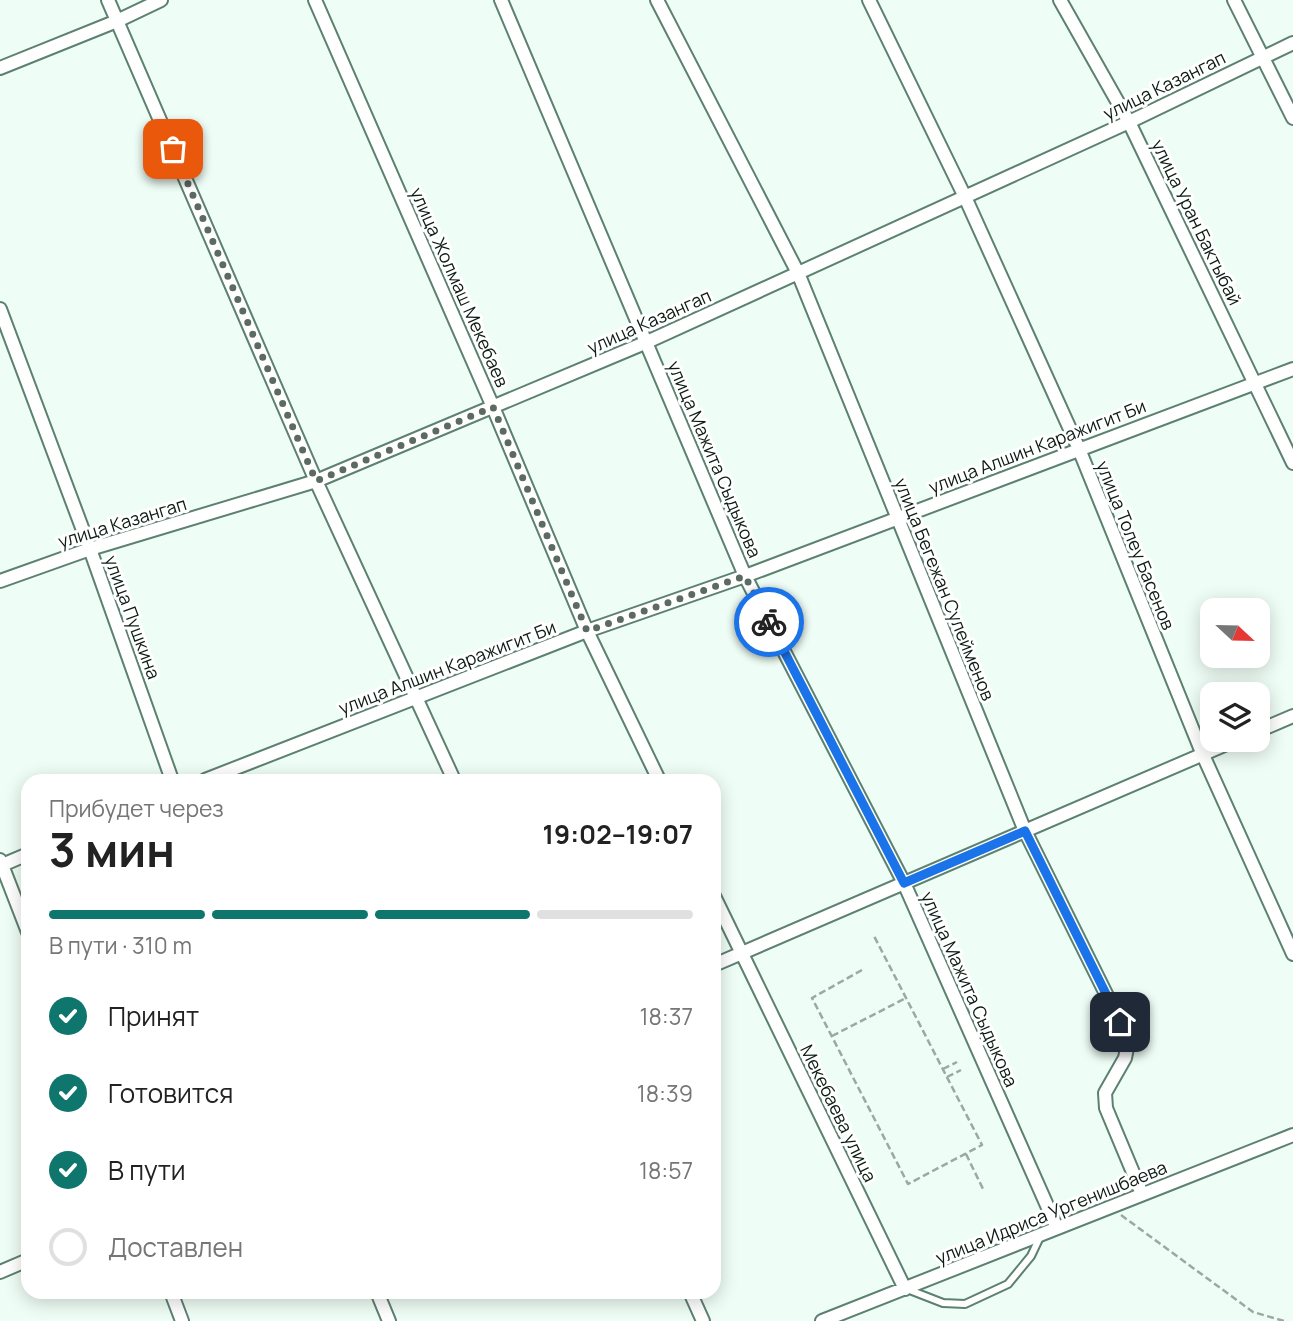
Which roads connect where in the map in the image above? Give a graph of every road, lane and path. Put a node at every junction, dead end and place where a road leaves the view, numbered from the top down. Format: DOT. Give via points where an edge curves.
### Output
graph roads {
  1 [pos="108,0"];
  2 [pos="161,0"];
  3 [pos="315,0"];
  4 [pos="501,0"];
  5 [pos="657,0"];
  6 [pos="869,0"];
  7 [pos="1060,0"];
  8 [pos="1234,0"];
  9 [pos="117,21"];
  10 [pos="1293,43"];
  11 [pos="1264,55"];
  12 [pos="0,68"];
  13 [pos="1293,118"];
  14 [pos="1129,122"];
  15 [pos="965,197"];
  16 [pos="798,273"];
  17 [pos="0,309"];
  18 [pos="647,342"];
  19 [pos="1293,369"];
  20 [pos="1255,383"];
  21 [pos="493,407"];
  22 [pos="1079,449"];
  23 [pos="1293,463"];
  24 [pos="316,481"];
  25 [pos="897,518"];
  26 [pos="90,549"];
  27 [pos="745,576"];
  28 [pos="0,580"];
  29 [pos="587,631"];
  30 [pos="416,697"];
  31 [pos="1293,716"];
  32 [pos="1270,726"];
  33 [pos="1210,752"];
  34 [pos="1203,755"];
  35 [pos="170,774"];
  36 [pos="220,774"];
  37 [pos="451,774"];
  38 [pos="656,774"];
  39 [pos="1025,831"];
  40 [pos="21,857"];
  41 [pos="1,864"];
  42 [pos="904,883"];
  43 [pos="721,910"];
  44 [pos="21,914"];
  45 [pos="874,936"];
  46 [pos="741,953"];
  47 [pos="1293,954"];
  48 [pos="721,962"];
  49 [pos="862,970"];
  50 [pos="906,998"];
  51 [pos="832,1036"];
  52 [pos="957,1062"];
  53 [pos="943,1069"];
  54 [pos="961,1070"];
  55 [pos="947,1077"];
  56 [pos="1293,1135"];
  57 [pos="966,1154"];
  58 [pos="984,1191"];
  59 [pos="1142,1194"];
  60 [pos="1111,1207"];
  61 [pos="1057,1228"];
  62 [pos="1041,1235"];
  63 [pos="21,1263"];
  64 [pos="0,1272"];
  65 [pos="905,1289"];
  66 [pos="174,1299"];
  67 [pos="380,1299"];
  68 [pos="693,1299"];
  69 [pos="182,1321"];
  70 [pos="388,1321"];
  71 [pos="703,1321"];
  72 [pos="822,1321"];
  73 [pos="1284,1321"];
  1 -- 9 [label="street"];
  2 -- 9 [label="street"];
  3 -- 21 [label="street, улица Жолмаш Мекебаев"];
  4 -- 18 [label="street, улица Мажита Сыдыкова"];
  5 -- 16 [label="street, улица Бегежан Сулейменов"];
  6 -- 15 [label="street, улица Толеу Басенов"];
  7 -- 14 [label="street, улица Уран Бактыбай"];
  8 -- 11 [label="street"];
  9 -- 12 [label="street"];
  9 -- 24 [label="street"];
  10 -- 11 [label="street, улица Казангап"];
  11 -- 13 [label="street"];
  11 -- 14 [label="street, улица Казангап"];
  14 -- 15 [label="street, улица Казангап"];
  14 -- 20 [label="street, улица Уран Бактыбай"];
  15 -- 16 [label="street, улица Казангап"];
  15 -- 22 [label="street, улица Толеу Басенов"];
  16 -- 18 [label="street, улица Казангап"];
  16 -- 25 [label="street, улица Бегежан Сулейменов"];
  17 -- 26 [label="street, улица Пушкина"];
  18 -- 21 [label="street, улица Казангап"];
  18 -- 27 [label="street, улица Мажита Сыдыкова"];
  19 -- 20 [label="street, улица Алшин Каражигит Би"];
  20 -- 22 [label="street, улица Алшин Каражигит Би"];
  20 -- 23 [label="street, улица Уран Бактыбай"];
  21 -- 24 [label="street, улица Казангап"];
  21 -- 29 [label="street, улица Жолмаш Мекебаев"];
  22 -- 25 [label="street, улица Алшин Каражигит Би"];
  22 -- 34 [label="street, улица Толеу Басенов"];
  24 -- 26 [label="street, улица Казангап"];
  24 -- 30 [label="street"];
  25 -- 27 [label="street, улица Алшин Каражигит Би"];
  25 -- 39 [label="street, улица Бегежан Сулейменов"];
  26 -- 28 [label="street, улица Казангап"];
  26 -- 35 [label="street, улица Пушкина"];
  27 -- 29 [label="street, улица Алшин Каражигит Би"];
  27 -- 42 [label="street, улица Мажита Сыдыкова"];
  29 -- 30 [label="street, улица Алшин Каражигит Би"];
  29 -- 38 [label="street, улица Жолмаш Мекебаев"];
  30 -- 36 [label="street, улица Алшин Каражигит Би"];
  30 -- 37 [label="street"];
  31 -- 32 [label="street"];
  33 -- 34 [label="street"];
  34 -- 39 [label="street"];
  34 -- 47 [label="street, улица Толеу Басенов"];
  39 -- 42 [label="street"];
  39 -- 59 [label="street, улица Бегежан Сулейменов" via="1128,1043 1105,1100"];
  40 -- 41 [label="street"];
  41 -- 44 [label="street"];
  42 -- 46 [label="street"];
  42 -- 61 [label="street, улица Мажита Сыдыкова"];
  43 -- 46 [label="street"];
  45 -- 50 [label="path"];
  46 -- 48 [label="street"];
  46 -- 65 [label="street, Мекебаева улица"];
  49 -- 51 [label="path" via="812,998"];
  50 -- 51 [label="path"];
  50 -- 53 [label="path"];
  51 -- 57 [label="path" via="908,1184"];
  52 -- 53 [label="path"];
  53 -- 55 [label="path"];
  54 -- 55 [label="path"];
  55 -- 57 [label="path" via="982,1145"];
  56 -- 59 [label="street, улица Идриса Ургенишбаева"];
  57 -- 58 [label="path"];
  59 -- 60 [label="street, улица Идриса Ургенишбаева"];
  60 -- 61 [label="street, улица Идриса Ургенишбаева"];
  60 -- 73 [label="path" via="1253,1312"];
  61 -- 62 [label="street, улица Идриса Ургенишбаева"];
  62 -- 65 [label="street, улица Идриса Ургенишбаева"];
  62 -- 65 [label="lane" via="1008,1284 964,1304 943,1303"];
  63 -- 64 [label="street"];
  65 -- 72 [label="street, улица Идриса Ургенишбаева"];
  66 -- 69 [label="street"];
  67 -- 70 [label="street"];
  68 -- 71 [label="street"];
}
